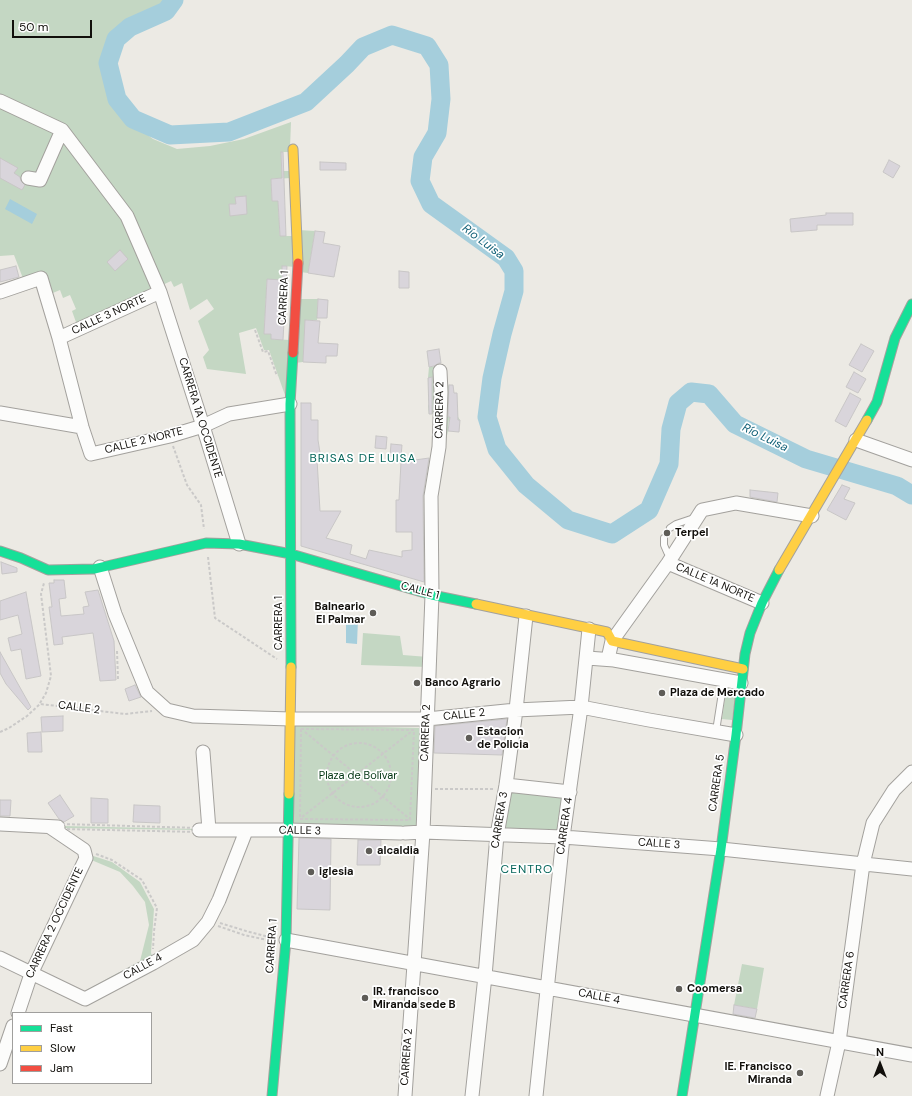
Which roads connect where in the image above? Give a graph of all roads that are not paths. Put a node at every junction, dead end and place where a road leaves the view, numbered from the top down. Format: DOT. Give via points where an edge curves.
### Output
graph roads {
  1 [pos="0,101"];
  2 [pos="62,130"];
  3 [pos="293,149"];
  4 [pos="28,178"];
  5 [pos="0,292"];
  6 [pos="160,292"];
  7 [pos="912,304"];
  8 [pos="59,338"];
  9 [pos="440,371"];
  10 [pos="290,404"];
  11 [pos="0,413"];
  12 [pos="203,426"];
  13 [pos="82,427"];
  14 [pos="855,442"];
  15 [pos="912,460"];
  16 [pos="700,514"];
  17 [pos="812,516"];
  18 [pos="670,528"];
  19 [pos="664,538"];
  20 [pos="239,544"];
  21 [pos="0,551"];
  22 [pos="291,554"];
  23 [pos="670,561"];
  24 [pos="97,568"];
  25 [pos="432,595"];
  26 [pos="762,604"];
  27 [pos="526,616"];
  28 [pos="590,629"];
  29 [pos="612,641"];
  30 [pos="587,658"];
  31 [pos="608,659"];
  32 [pos="743,669"];
  33 [pos="724,680"];
  34 [pos="741,684"];
  35 [pos="581,707"];
  36 [pos="516,710"];
  37 [pos="291,719"];
  38 [pos="427,719"];
  39 [pos="716,731"];
  40 [pos="736,735"];
  41 [pos="203,752"];
  42 [pos="912,772"];
  43 [pos="506,787"];
  44 [pos="570,792"];
  45 [pos="0,824"];
  46 [pos="246,830"];
  47 [pos="288,830"];
  48 [pos="423,832"];
  49 [pos="496,835"];
  50 [pos="563,837"];
  51 [pos="721,849"];
  52 [pos="863,864"];
  53 [pos="912,869"];
  54 [pos="286,941"];
  55 [pos="0,958"];
  56 [pos="413,963"];
  57 [pos="31,974"];
  58 [pos="485,976"];
  59 [pos="547,987"];
  60 [pos="18,1012"];
  61 [pos="695,1015"];
  62 [pos="12,1029"];
  63 [pos="839,1042"];
  64 [pos="912,1055"];
  65 [pos="0,1064"];
  66 [pos="272,1096"];
  67 [pos="405,1096"];
  68 [pos="472,1096"];
  69 [pos="536,1096"];
  70 [pos="682,1096"];
  71 [pos="827,1096"];
  1 -- 2 [label="street"];
  2 -- 4 [label="street" via="40,180"];
  2 -- 6 [label="street, CARRERA 1A OCCIDENTE" via="127,216"];
  3 -- 10 [label="street, CARRERA 1" via="298,258"];
  5 -- 8 [label="street" via="41,278"];
  6 -- 8 [label="street, CALLE 3 NORTE"];
  6 -- 12 [label="street, CARRERA 1A OCCIDENTE"];
  7 -- 14 [label="street, CARRERA 5" via="895,338 877,402"];
  8 -- 13 [label="street"];
  9 -- 25 [label="street, CARRERA 2" via="442,392 439,447 431,496"];
  10 -- 12 [label="street, CALLE 2 NORTE" via="229,414"];
  10 -- 22 [label="street, CARRERA 1"];
  11 -- 13 [label="street"];
  12 -- 13 [label="street, CALLE 2 NORTE" via="91,454"];
  12 -- 20 [label="street, CARRERA 1A OCCIDENTE"];
  14 -- 15 [label="street"];
  14 -- 17 [label="street, CARRERA 5"];
  16 -- 17 [label="street" via="736,503"];
  16 -- 18 [label="lane"];
  16 -- 23 [label="street"];
  17 -- 26 [label="street, CARRERA 5"];
  19 -- 23 [label="lane"];
  20 -- 22 [label="street, CALLE 1"];
  20 -- 24 [label="street, CALLE 1" via="206,543"];
  21 -- 24 [label="street, CALLE 1" via="48,570"];
  22 -- 25 [label="street, CALLE 1"];
  22 -- 37 [label="street, CARRERA 1"];
  23 -- 26 [label="street, CALLE 1A NORTE"];
  23 -- 29 [label="street"];
  24 -- 37 [label="street, CALLE 2" via="147,692 167,710 193,716"];
  25 -- 27 [label="street, CALLE 1"];
  25 -- 38 [label="street, CARRERA 2"];
  26 -- 32 [label="street, CARRERA 5" via="750,633"];
  27 -- 28 [label="street, CALLE 1"];
  27 -- 36 [label="street, CARRERA 3"];
  28 -- 29 [label="street, CALLE 1" via="607,632"];
  28 -- 30 [label="street, CARRERA 4"];
  29 -- 31 [label="street"];
  29 -- 32 [label="street, CALLE 1"];
  30 -- 31 [label="street"];
  30 -- 35 [label="street, CARRERA 4"];
  31 -- 33 [label="street"];
  32 -- 34 [label="street, CARRERA 5"];
  33 -- 34 [label="street"];
  33 -- 39 [label="lane"];
  34 -- 40 [label="street, CARRERA 5"];
  35 -- 36 [label="street, CALLE 2"];
  35 -- 39 [label="street, CALLE 2"];
  35 -- 44 [label="street, CARRERA 4"];
  36 -- 38 [label="street, CALLE 2"];
  36 -- 43 [label="street, CARRERA 3"];
  37 -- 38 [label="street, CALLE 2"];
  37 -- 47 [label="street, CARRERA 1"];
  38 -- 48 [label="street, CARRERA 2"];
  39 -- 40 [label="street, CALLE 2"];
  40 -- 51 [label="street, CARRERA 5"];
  41 -- 46 [label="street, CALLE 3" via="204,830"];
  42 -- 52 [label="street, CARRERA 6" via="894,790 873,823"];
  43 -- 44 [label="street"];
  43 -- 49 [label="street, CARRERA 3"];
  44 -- 50 [label="street, CARRERA 4"];
  45 -- 57 [label="street, CARRERA 2 OCCIDENTE" via="56,827 84,850 86,858"];
  46 -- 47 [label="street, CALLE 3"];
  46 -- 57 [label="street, CALLE 4" via="219,900 209,920 192,940 85,999"];
  47 -- 48 [label="street, CALLE 3"];
  47 -- 54 [label="street, CARRERA 1"];
  48 -- 49 [label="street, CALLE 3"];
  48 -- 56 [label="street, CARRERA 2"];
  49 -- 50 [label="street, CALLE 3"];
  49 -- 58 [label="street, CARRERA 3"];
  50 -- 51 [label="street, CALLE 3"];
  50 -- 59 [label="street, CARRERA 4"];
  51 -- 52 [label="street, CALLE 3"];
  51 -- 61 [label="street, CARRERA 5"];
  52 -- 53 [label="street, CALLE 3"];
  52 -- 63 [label="street, CARRERA 6"];
  54 -- 56 [label="street, CALLE 4"];
  54 -- 66 [label="street, CARRERA 1"];
  55 -- 57 [label="street, CALLE 4"];
  56 -- 58 [label="street, CALLE 4"];
  56 -- 67 [label="street, CARRERA 2"];
  57 -- 60 [label="street, CARRERA 2 OCCIDENTE"];
  58 -- 59 [label="street, CALLE 4"];
  58 -- 68 [label="street, CARRERA 3"];
  59 -- 61 [label="street, CALLE 4"];
  59 -- 69 [label="street, CARRERA 4"];
  61 -- 63 [label="street, CALLE 4"];
  61 -- 70 [label="street, CARRERA 5"];
  62 -- 65 [label="street"];
  63 -- 64 [label="street, CALLE 4"];
  63 -- 71 [label="street, CARRERA 6"];
}
